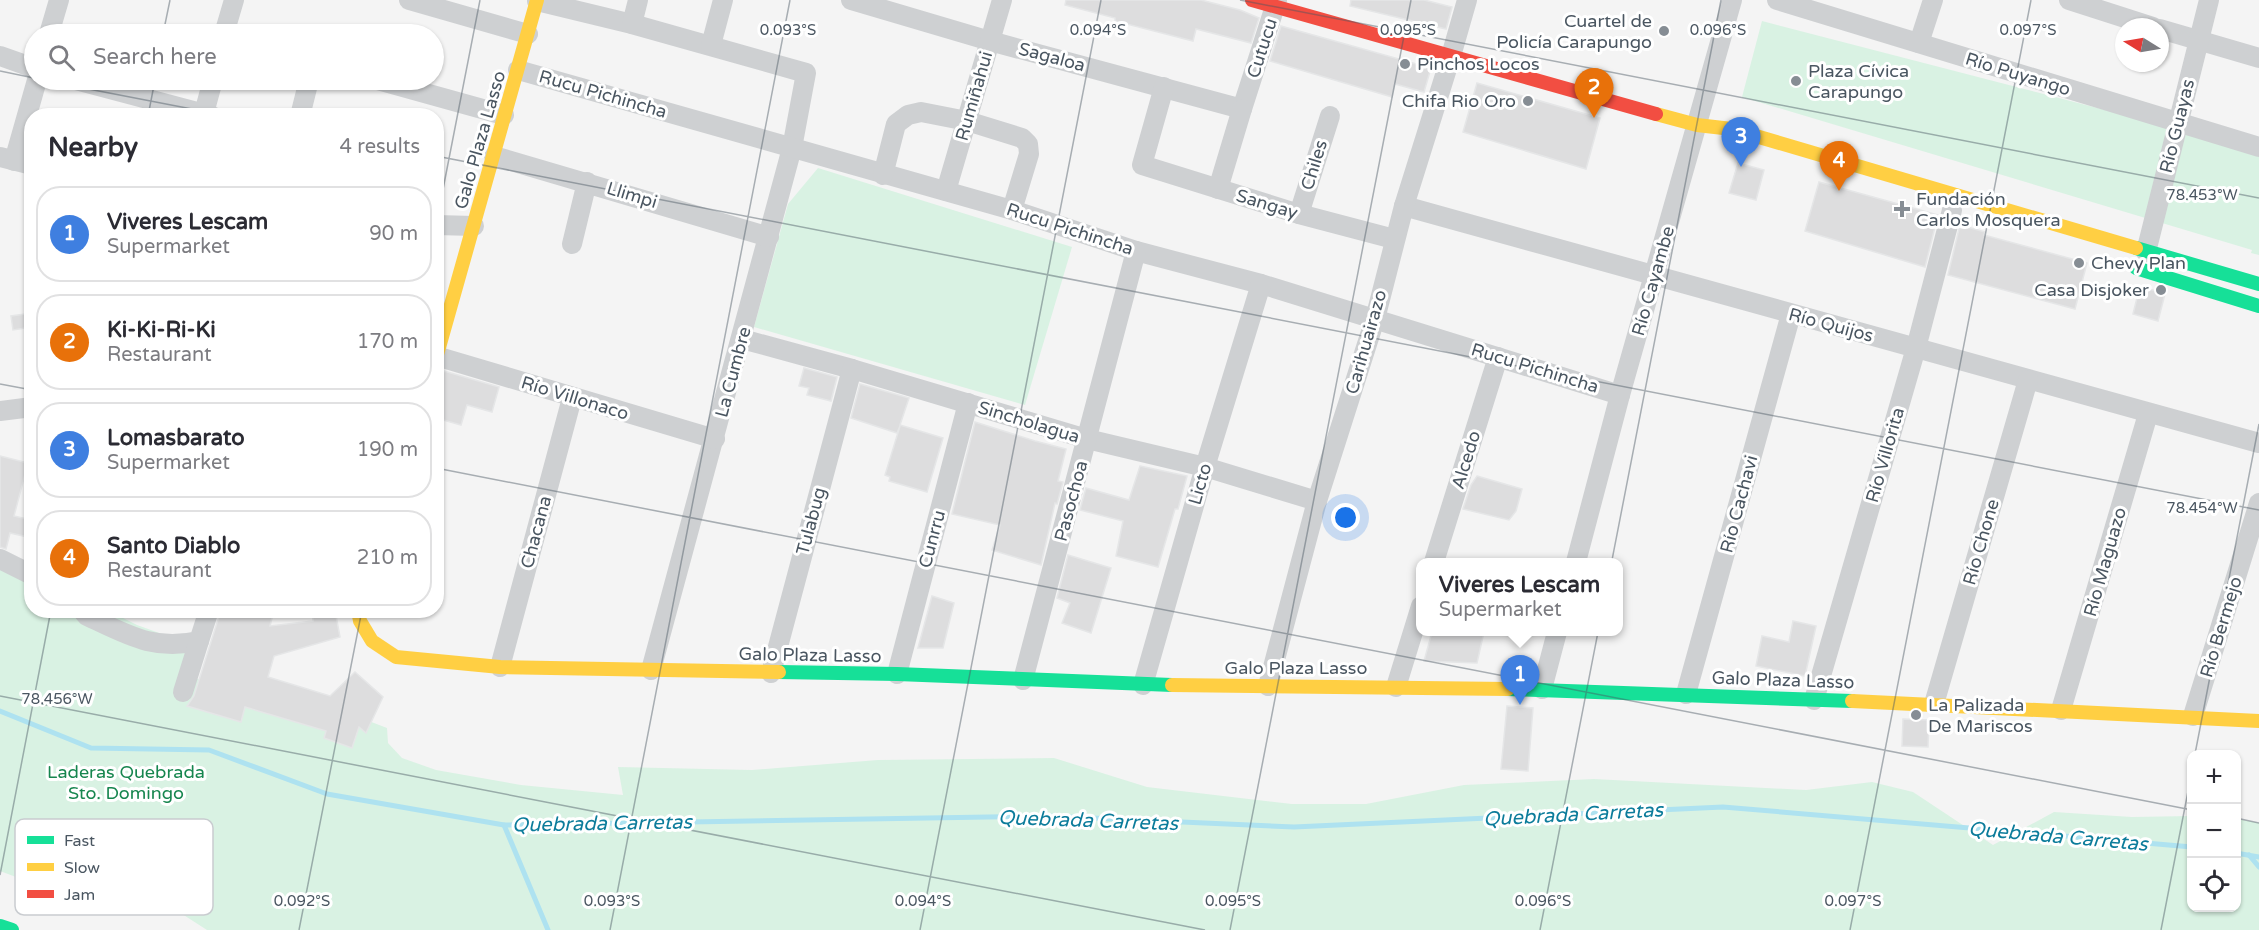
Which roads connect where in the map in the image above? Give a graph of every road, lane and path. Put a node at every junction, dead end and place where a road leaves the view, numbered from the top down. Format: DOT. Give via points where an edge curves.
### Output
graph roads {
  1 [pos="59,0"];
  2 [pos="234,0"];
  3 [pos="409,0"];
  4 [pos="537,0"];
  5 [pos="638,0"];
  6 [pos="723,0"];
  7 [pos="851,0"];
  8 [pos="1002,0"];
  9 [pos="1252,0"];
  10 [pos="1467,0"];
  11 [pos="1732,0"];
  12 [pos="1777,0"];
  13 [pos="1933,0"];
  14 [pos="2068,0"];
  15 [pos="2208,0"];
  16 [pos="1276,3"];
  17 [pos="2125,18"];
  18 [pos="52,24"];
  19 [pos="227,24"];
  20 [pos="632,24"];
  21 [pos="2169,32"];
  22 [pos="528,34"];
  23 [pos="990,41"];
  24 [pos="2197,41"];
  25 [pos="1919,43"];
  26 [pos="711,45"];
  27 [pos="0,56"];
  28 [pos="1451,56"];
  29 [pos="2259,58"];
  30 [pos="24,64"];
  31 [pos="518,69"];
  32 [pos="1164,87"];
  33 [pos="34,90"];
  34 [pos="115,90"];
  35 [pos="212,90"];
  36 [pos="306,90"];
  37 [pos="414,90"];
  38 [pos="1244,103"];
  39 [pos="29,108"];
  40 [pos="185,108"];
  41 [pos="209,108"];
  42 [pos="302,108"];
  43 [pos="504,115"];
  44 [pos="1330,116"];
  45 [pos="967,121"];
  46 [pos="2178,123"];
  47 [pos="1697,125"];
  48 [pos="24,128"];
  49 [pos="1725,144"];
  50 [pos="2259,147"];
  51 [pos="792,148"];
  52 [pos="494,156"];
  53 [pos="15,161"];
  54 [pos="883,175"];
  55 [pos="587,182"];
  56 [pos="1218,189"];
  57 [pos="946,191"];
  58 [pos="1404,206"];
  59 [pos="1012,210"];
  60 [pos="1951,210"];
  61 [pos="1299,214"];
  62 [pos="444,225"];
  63 [pos="474,226"];
  64 [pos="769,237"];
  65 [pos="1394,239"];
  66 [pos="572,244"];
  67 [pos="1136,251"];
  68 [pos="2146,252"];
  69 [pos="2123,264"];
  70 [pos="1654,276"];
  71 [pos="1261,284"];
  72 [pos="2259,284"];
  73 [pos="2259,306"];
  74 [pos="1791,314"];
  75 [pos="1375,319"];
  76 [pos="444,332"];
  77 [pos="742,339"];
  78 [pos="1916,348"];
  79 [pos="1498,357"];
  80 [pos="444,359"];
  81 [pos="852,369"];
  82 [pos="2028,380"];
  83 [pos="1620,395"];
  84 [pos="572,398"];
  85 [pos="968,403"];
  86 [pos="24,408"];
  87 [pos="0,411"];
  88 [pos="2148,414"];
  89 [pos="715,439"];
  90 [pos="1087,439"];
  91 [pos="2259,443"];
  92 [pos="1205,467"];
  93 [pos="1317,501"];
  94 [pos="2259,503"];
  95 [pos="1435,558"];
  96 [pos="1577,558"];
  97 [pos="0,559"];
  98 [pos="24,571"];
  99 [pos="91,618"];
  100 [pos="206,618"];
  101 [pos="359,618"];
  102 [pos="1416,622"];
  103 [pos="1556,636"];
  104 [pos="199,641"];
  105 [pos="500,666"];
  106 [pos="651,670"];
  107 [pos="771,673"];
  108 [pos="897,674"];
  109 [pos="1023,680"];
  110 [pos="1143,685"];
  111 [pos="1268,686"];
  112 [pos="1396,687"];
  113 [pos="1542,689"];
  114 [pos="183,692"];
  115 [pos="1686,694"];
  116 [pos="1815,700"];
  117 [pos="1934,704"];
  118 [pos="2061,710"];
  119 [pos="2193,716"];
  120 [pos="2259,720"];
  121 [pos="0,926"];
  122 [pos="12,930"];
  1 -- 18 [label="street"];
  2 -- 19 [label="street"];
  3 -- 22 [label="street"];
  4 -- 20 [label="street"];
  4 -- 22 [label="main road, Galo Plaza Lasso"];
  5 -- 20 [label="street"];
  6 -- 26 [label="street"];
  7 -- 23 [label="street, Sagaloa"];
  8 -- 23 [label="street, Rumiñahui"];
  9 -- 16 [label="main road"];
  10 -- 28 [label="street, Carihuairazo"];
  11 -- 47 [label="street, Río Cayambe"];
  12 -- 25 [label="street, Río Puyango"];
  13 -- 25 [label="street"];
  14 -- 17 [label="street"];
  15 -- 24 [label="street, Río Guayas"];
  16 -- 28 [label="main road"];
  16 -- 38 [label="street, Cutucu"];
  20 -- 26 [label="street"];
  21 -- 24 [label="street"];
  22 -- 31 [label="main road, Galo Plaza Lasso"];
  23 -- 32 [label="street, Sagaloa"];
  23 -- 45 [label="street, Rumiñahui"];
  24 -- 29 [label="street"];
  24 -- 46 [label="street, Río Guayas"];
  25 -- 46 [label="street, Río Puyango"];
  26 -- 51 [label="street, La Cumbre" via="806,73"];
  27 -- 30 [label="street"];
  28 -- 47 [label="main road"];
  28 -- 58 [label="street, Carihuairazo"];
  31 -- 43 [label="main road, Galo Plaza Lasso"];
  31 -- 51 [label="street, Rucu Pichincha"];
  32 -- 38 [label="street, Sagaloa"];
  32 -- 56 [label="street, Sangay" via="1142,165"];
  33 -- 39 [label="street"];
  34 -- 40 [label="street"];
  35 -- 41 [label="street"];
  36 -- 42 [label="street"];
  37 -- 43 [label="street"];
  38 -- 56 [label="street, Cutucu"];
  43 -- 52 [label="main road, Galo Plaza Lasso"];
  44 -- 61 [label="street, Chiles"];
  45 -- 54 [label="street" via="921,112 908,115 896,124"];
  45 -- 57 [label="street, Rumiñahui"];
  45 -- 59 [label="street" via="1022,138 1028,144 1029,154"];
  46 -- 50 [label="street, Río Puyango"];
  46 -- 68 [label="street, Río Guayas"];
  47 -- 49 [label="main road"];
  47 -- 68 [label="main road" via="1732,129"];
  47 -- 70 [label="street, Río Cayambe"];
  48 -- 53 [label="street"];
  51 -- 54 [label="street, Rucu Pichincha"];
  51 -- 64 [label="street, La Cumbre"];
  52 -- 55 [label="street, Llimpi"];
  52 -- 63 [label="main road, Galo Plaza Lasso"];
  54 -- 57 [label="street, Rucu Pichincha"];
  55 -- 64 [label="street, Llimpi"];
  55 -- 66 [label="street"];
  56 -- 61 [label="street, Sangay"];
  57 -- 59 [label="street, Rucu Pichincha"];
  58 -- 65 [label="street, Carihuairazo"];
  58 -- 70 [label="street, Río Quijos"];
  59 -- 67 [label="street, Rucu Pichincha"];
  60 -- 78 [label="street, Río Villorita"];
  61 -- 65 [label="street, Sangay"];
  62 -- 63 [label="street"];
  63 -- 76 [label="main road, Galo Plaza Lasso"];
  64 -- 77 [label="street, La Cumbre"];
  65 -- 75 [label="street, Carihuairazo"];
  67 -- 71 [label="street, Rucu Pichincha"];
  67 -- 90 [label="street, Pasochoa"];
  68 -- 72 [label="main road"];
  69 -- 73 [label="main road"];
  70 -- 74 [label="street, Río Quijos"];
  70 -- 83 [label="street, Río Cayambe"];
  71 -- 75 [label="street, Rucu Pichincha"];
  71 -- 92 [label="street, Licto"];
  74 -- 78 [label="street, Río Quijos"];
  74 -- 115 [label="street, Río Cachavi"];
  75 -- 79 [label="street, Rucu Pichincha"];
  75 -- 93 [label="street, Carihuairazo"];
  77 -- 81 [label="street, Sincholagua"];
  77 -- 89 [label="street, La Cumbre"];
  78 -- 82 [label="street, Río Quijos"];
  78 -- 116 [label="street, Río Villorita"];
  79 -- 83 [label="street, Rucu Pichincha"];
  79 -- 95 [label="street, Alcedo"];
  80 -- 84 [label="street, Río Villonaco"];
  81 -- 85 [label="street, Sincholagua"];
  81 -- 107 [label="street, Tulabug"];
  82 -- 88 [label="street, Río Quijos"];
  82 -- 117 [label="street, Río Chone"];
  83 -- 96 [label="street, Río Cayambe"];
  84 -- 89 [label="street, Río Villonaco"];
  84 -- 105 [label="street, Chacana"];
  85 -- 90 [label="street, Sincholagua"];
  85 -- 108 [label="street, Cunrru"];
  86 -- 87 [label="street"];
  88 -- 91 [label="street, Río Quijos"];
  88 -- 118 [label="street, Río Maguazo"];
  89 -- 106 [label="street, La Cumbre"];
  90 -- 92 [label="street, Sincholagua"];
  90 -- 109 [label="street, Pasochoa"];
  92 -- 93 [label="street, Sincholagua"];
  92 -- 110 [label="street, Licto"];
  93 -- 111 [label="street, Carihuairazo"];
  94 -- 119 [label="street, Río Bermejo"];
  97 -- 98 [label="street"];
  99 -- 104 [label="street" via="152,644"];
  100 -- 104 [label="street"];
  101 -- 105 [label="main road, Galo Plaza Lasso" via="372,641 396,657"];
  102 -- 112 [label="street"];
  103 -- 113 [label="street"];
  104 -- 114 [label="street"];
  105 -- 106 [label="main road, Galo Plaza Lasso"];
  106 -- 107 [label="main road, Galo Plaza Lasso"];
  107 -- 108 [label="main road, Galo Plaza Lasso"];
  108 -- 109 [label="main road, Galo Plaza Lasso"];
  109 -- 110 [label="main road, Galo Plaza Lasso"];
  110 -- 111 [label="main road, Galo Plaza Lasso"];
  111 -- 112 [label="main road, Galo Plaza Lasso"];
  112 -- 113 [label="main road, Galo Plaza Lasso"];
  113 -- 115 [label="main road, Galo Plaza Lasso"];
  115 -- 116 [label="main road, Galo Plaza Lasso"];
  116 -- 117 [label="main road, Galo Plaza Lasso"];
  117 -- 118 [label="main road, Galo Plaza Lasso"];
  118 -- 119 [label="main road, Galo Plaza Lasso"];
  119 -- 120 [label="main road, Galo Plaza Lasso"];
  121 -- 122 [label="main road"];
}
